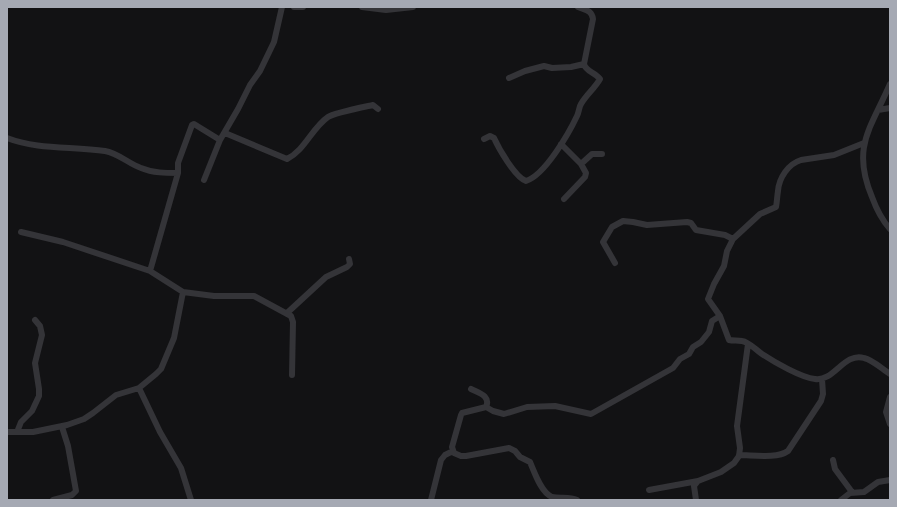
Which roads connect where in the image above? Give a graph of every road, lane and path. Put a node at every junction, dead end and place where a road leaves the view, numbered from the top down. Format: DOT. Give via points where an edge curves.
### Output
graph roads {
  1 [pos="282,7"];
  2 [pos="294,7"];
  3 [pos="303,7"];
  4 [pos="365,7"];
  5 [pos="413,7"];
  6 [pos="578,7"];
  7 [pos="584,64"];
  8 [pos="509,78"];
  9 [pos="890,84"];
  10 [pos="890,108"];
  11 [pos="378,109"];
  12 [pos="878,110"];
  13 [pos="225,133"];
  14 [pos="7,138"];
  15 [pos="484,139"];
  16 [pos="220,140"];
  17 [pos="864,143"];
  18 [pos="561,144"];
  19 [pos="602,154"];
  20 [pos="581,164"];
  21 [pos="178,174"];
  22 [pos="204,180"];
  23 [pos="564,198"];
  24 [pos="890,229"];
  25 [pos="21,232"];
  26 [pos="733,239"];
  27 [pos="349,259"];
  28 [pos="615,263"];
  29 [pos="150,271"];
  30 [pos="183,292"];
  31 [pos="287,313"];
  32 [pos="720,316"];
  33 [pos="35,320"];
  34 [pos="748,344"];
  35 [pos="890,374"];
  36 [pos="292,375"];
  37 [pos="822,379"];
  38 [pos="139,388"];
  39 [pos="471,389"];
  40 [pos="890,397"];
  41 [pos="486,407"];
  42 [pos="890,424"];
  43 [pos="62,427"];
  44 [pos="7,432"];
  45 [pos="17,432"];
  46 [pos="453,451"];
  47 [pos="740,455"];
  48 [pos="833,460"];
  49 [pos="890,480"];
  50 [pos="698,481"];
  51 [pos="649,490"];
  52 [pos="852,492"];
  53 [pos="53,500"];
  54 [pos="191,500"];
  55 [pos="431,500"];
  56 [pos="577,500"];
  57 [pos="696,500"];
  58 [pos="841,500"];
  1 -- 13 [label="street" via="274,42"];
  2 -- 3 [label="street"];
  4 -- 5 [label="street" via="386,10"];
  6 -- 7 [label="street" via="592,14"];
  7 -- 8 [label="street" via="552,68 544,66"];
  7 -- 18 [label="street" via="587,70 600,80 581,104"];
  9 -- 12 [label="street"];
  10 -- 12 [label="street"];
  11 -- 13 [label="street" via="373,105 330,116 287,159"];
  12 -- 17 [label="street"];
  13 -- 16 [label="street"];
  14 -- 21 [label="street" via="40,146 105,151 141,168"];
  15 -- 18 [label="street" via="490,136 494,138 510,165 526,181 541,170"];
  16 -- 21 [label="street" via="192,125 178,163"];
  16 -- 22 [label="street"];
  17 -- 24 [label="street" via="863,167 866,184"];
  17 -- 26 [label="street" via="834,155 797,161 788,168 779,183 776,207 760,214"];
  18 -- 20 [label="street"];
  19 -- 20 [label="street" via="592,154"];
  20 -- 23 [label="street" via="585,169 585,177"];
  21 -- 29 [label="street"];
  25 -- 29 [label="street" via="63,242"];
  26 -- 28 [label="street" via="696,230 687,222 647,225 623,221 612,227 602,242"];
  26 -- 32 [label="street" via="724,266 709,296"];
  27 -- 31 [label="street" via="350,264 347,267 326,277"];
  29 -- 30 [label="street"];
  30 -- 31 [label="street" via="216,296 254,296"];
  30 -- 38 [label="street" via="174,338 161,369"];
  31 -- 36 [label="street" via="293,322"];
  32 -- 34 [label="street" via="729,340"];
  32 -- 41 [label="street" via="712,321 709,332 701,342 673,368 592,414 555,406 527,407 504,414"];
  33 -- 45 [label="street" via="42,335 35,362 39,396"];
  34 -- 37 [label="street" via="769,359 806,377"];
  34 -- 47 [label="street" via="737,426"];
  35 -- 37 [label="street" via="865,358 857,357"];
  37 -- 47 [label="street" via="821,401 788,451 774,455"];
  38 -- 43 [label="street" via="116,395 84,419"];
  38 -- 54 [label="street" via="181,468"];
  39 -- 41 [label="street" via="484,395 487,400"];
  40 -- 42 [label="street" via="886,412"];
  41 -- 46 [label="street" via="460,415"];
  43 -- 45 [label="street"];
  43 -- 53 [label="street" via="76,491 72,495"];
  44 -- 45 [label="street"];
  46 -- 55 [label="street" via="441,460"];
  46 -- 56 [label="street" via="457,455 466,456 505,448 512,449 530,462 539,483 549,495"];
  47 -- 50 [label="street" via="721,472"];
  48 -- 52 [label="street" via="834,468"];
  49 -- 52 [label="street" via="878,482 864,492"];
  50 -- 51 [label="street"];
  50 -- 57 [label="street" via="694,486"];
  52 -- 58 [label="street"];
}
